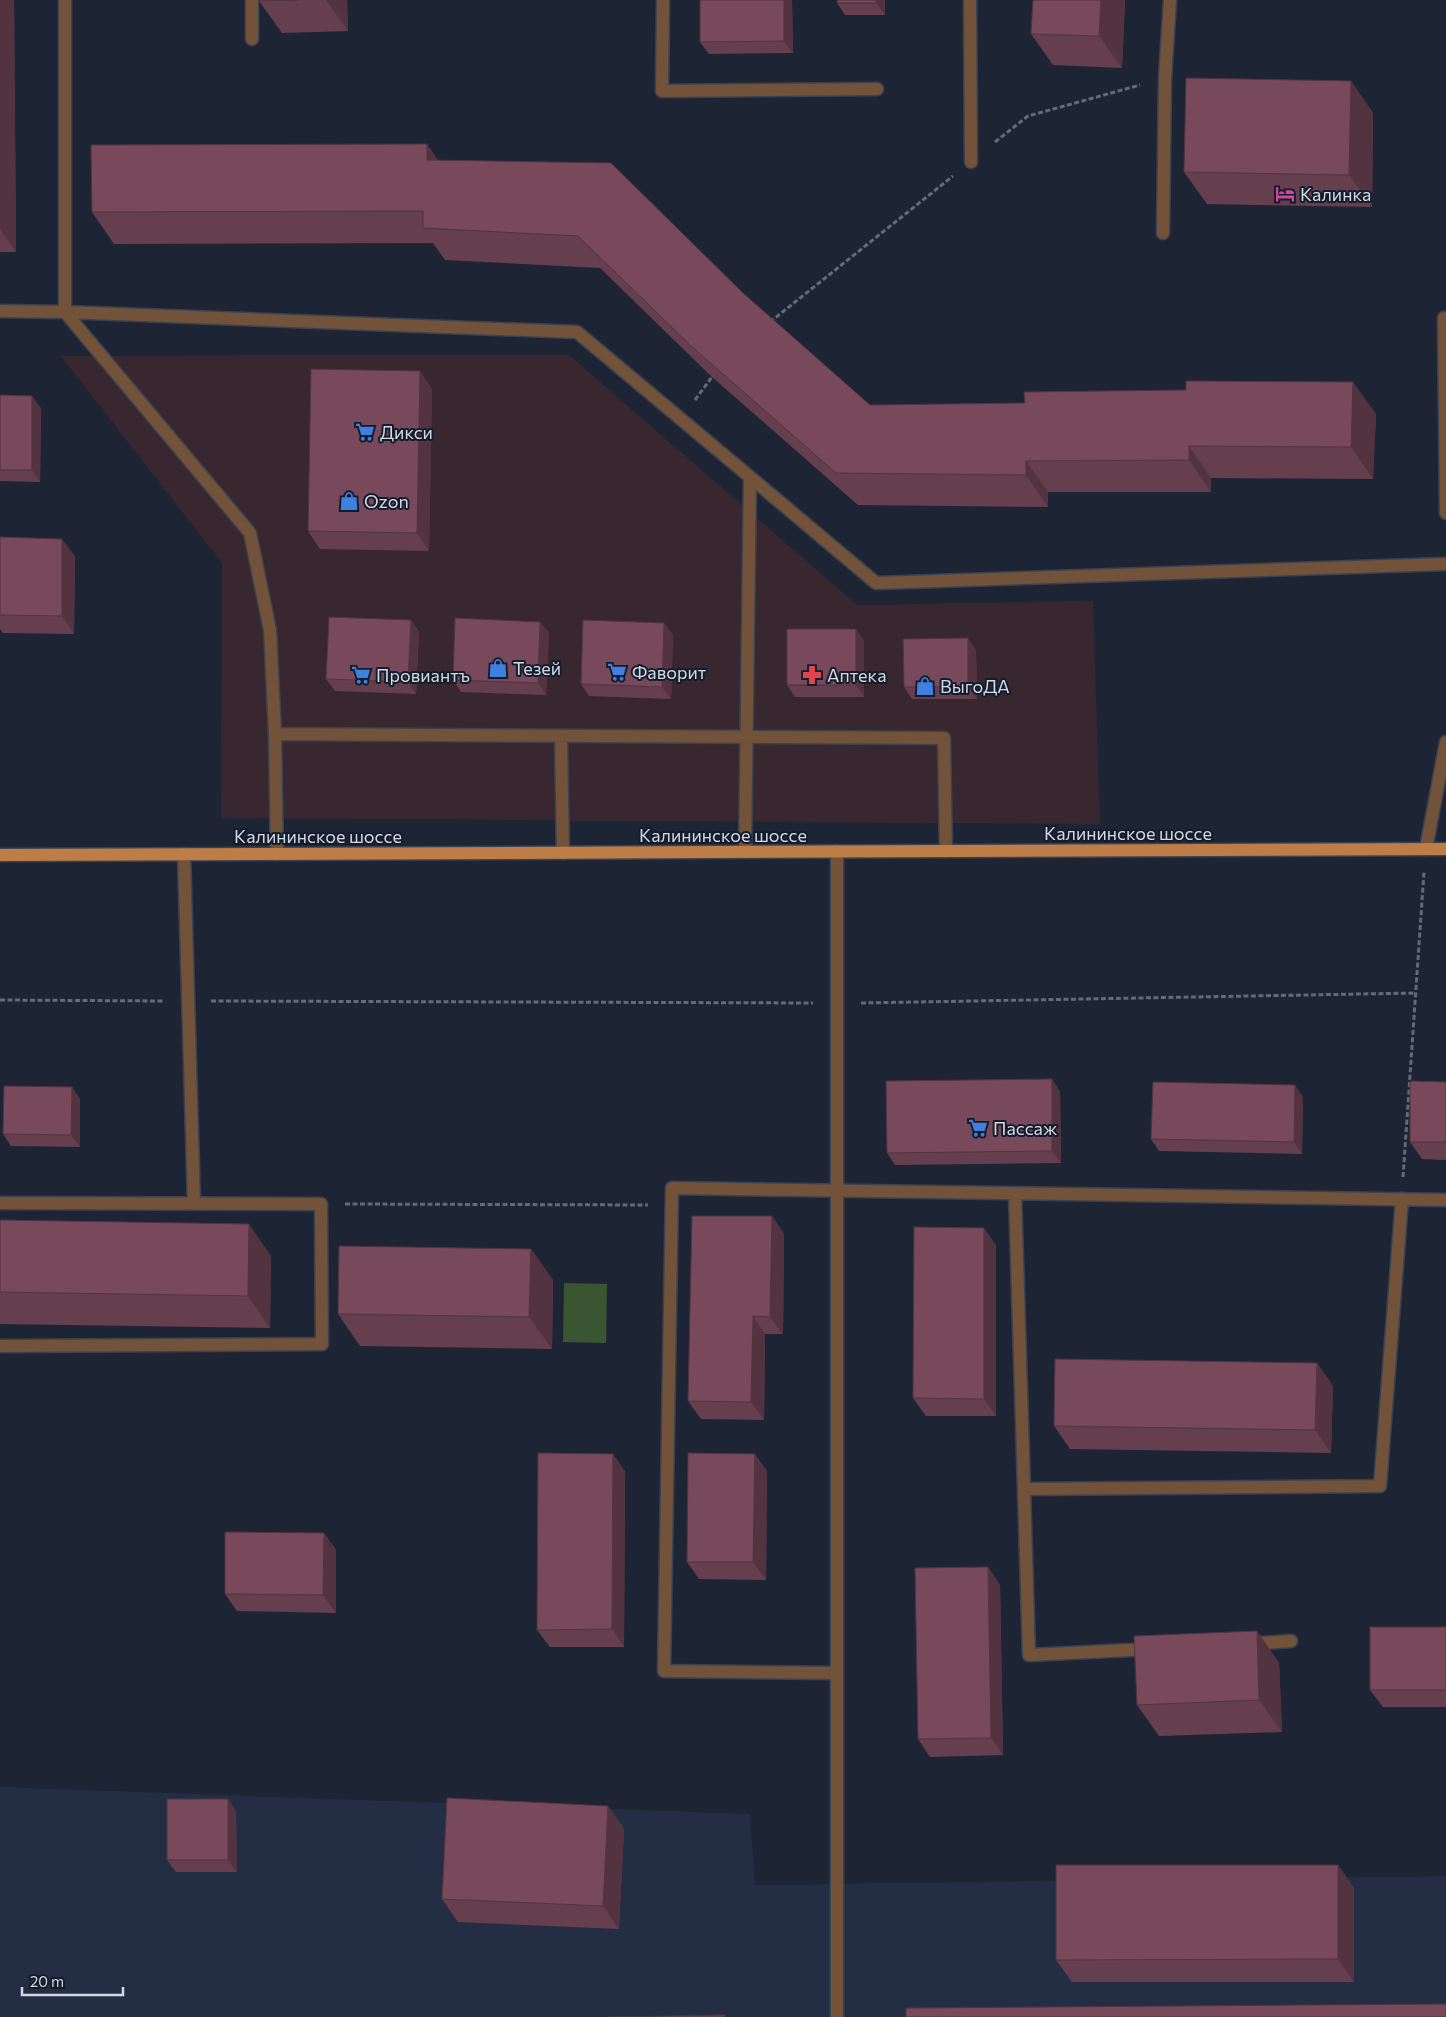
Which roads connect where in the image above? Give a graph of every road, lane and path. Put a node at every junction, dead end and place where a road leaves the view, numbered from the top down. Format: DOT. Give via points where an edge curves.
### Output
graph roads {
  1 [pos="65,0"];
  2 [pos="252,0"];
  3 [pos="663,0"];
  4 [pos="970,0"];
  5 [pos="1170,0"];
  6 [pos="252,39"];
  7 [pos="1165,78"];
  8 [pos="877,89"];
  9 [pos="971,162"];
  10 [pos="1163,233"];
  11 [pos="0,312"];
  12 [pos="65,312"];
  13 [pos="1446,318"];
  14 [pos="765,325"];
  15 [pos="750,477"];
  16 [pos="1446,513"];
  17 [pos="1446,564"];
  18 [pos="274,734"];
  19 [pos="562,736"];
  20 [pos="747,737"];
  21 [pos="1446,742"];
  22 [pos="1446,848"];
  23 [pos="1426,849"];
  24 [pos="946,851"];
  25 [pos="745,852"];
  26 [pos="837,852"];
  27 [pos="563,853"];
  28 [pos="184,854"];
  29 [pos="277,854"];
  30 [pos="0,855"];
  31 [pos="1416,993"];
  32 [pos="0,1000"];
  33 [pos="188,1001"];
  34 [pos="837,1003"];
  35 [pos="837,1191"];
  36 [pos="1015,1194"];
  37 [pos="1402,1199"];
  38 [pos="1446,1200"];
  39 [pos="0,1203"];
  40 [pos="194,1204"];
  41 [pos="322,1204"];
  42 [pos="672,1205"];
  43 [pos="0,1346"];
  44 [pos="1024,1489"];
  45 [pos="1291,1641"];
  46 [pos="1233,1644"];
  47 [pos="1165,1648"];
  48 [pos="837,1674"];
  49 [pos="837,2017"];
  1 -- 12 [label="street"];
  2 -- 6 [label="street"];
  3 -- 8 [label="street" via="662,91"];
  4 -- 9 [label="street"];
  5 -- 7 [label="street"];
  7 -- 9 [label="path" via="1028,116"];
  7 -- 10 [label="street"];
  9 -- 14 [label="path"];
  11 -- 12 [label="street"];
  12 -- 15 [label="street" via="577,332"];
  12 -- 18 [label="street" via="250,533 270,630"];
  13 -- 16 [label="street"];
  15 -- 17 [label="street" via="876,583"];
  15 -- 20 [label="street"];
  18 -- 19 [label="street"];
  18 -- 29 [label="street"];
  19 -- 20 [label="street"];
  19 -- 27 [label="street"];
  20 -- 24 [label="street" via="944,738"];
  20 -- 25 [label="street"];
  21 -- 23 [label="street"];
  22 -- 23 [label="main road, Калининское шоссе"];
  23 -- 24 [label="main road, Калининское шоссе"];
  23 -- 31 [label="path"];
  24 -- 26 [label="main road, Калининское шоссе"];
  25 -- 26 [label="main road, Калининское шоссе"];
  25 -- 27 [label="main road, Калининское шоссе"];
  26 -- 34 [label="street"];
  27 -- 29 [label="main road, Калининское шоссе"];
  28 -- 29 [label="main road, Калининское шоссе"];
  28 -- 30 [label="main road, Калининское шоссе"];
  28 -- 33 [label="street"];
  31 -- 34 [label="path"];
  31 -- 37 [label="path"];
  32 -- 33 [label="path"];
  33 -- 34 [label="path"];
  33 -- 40 [label="street"];
  34 -- 35 [label="street"];
  35 -- 36 [label="street"];
  35 -- 42 [label="street" via="672,1188"];
  35 -- 48 [label="street"];
  36 -- 37 [label="street"];
  36 -- 44 [label="street"];
  37 -- 38 [label="street"];
  37 -- 44 [label="street" via="1380,1486"];
  39 -- 40 [label="street"];
  40 -- 41 [label="street"];
  41 -- 42 [label="path"];
  41 -- 43 [label="street" via="322,1344"];
  42 -- 48 [label="street" via="664,1671"];
  44 -- 47 [label="street" via="1029,1655"];
  45 -- 46 [label="street"];
  48 -- 49 [label="street"];
}
